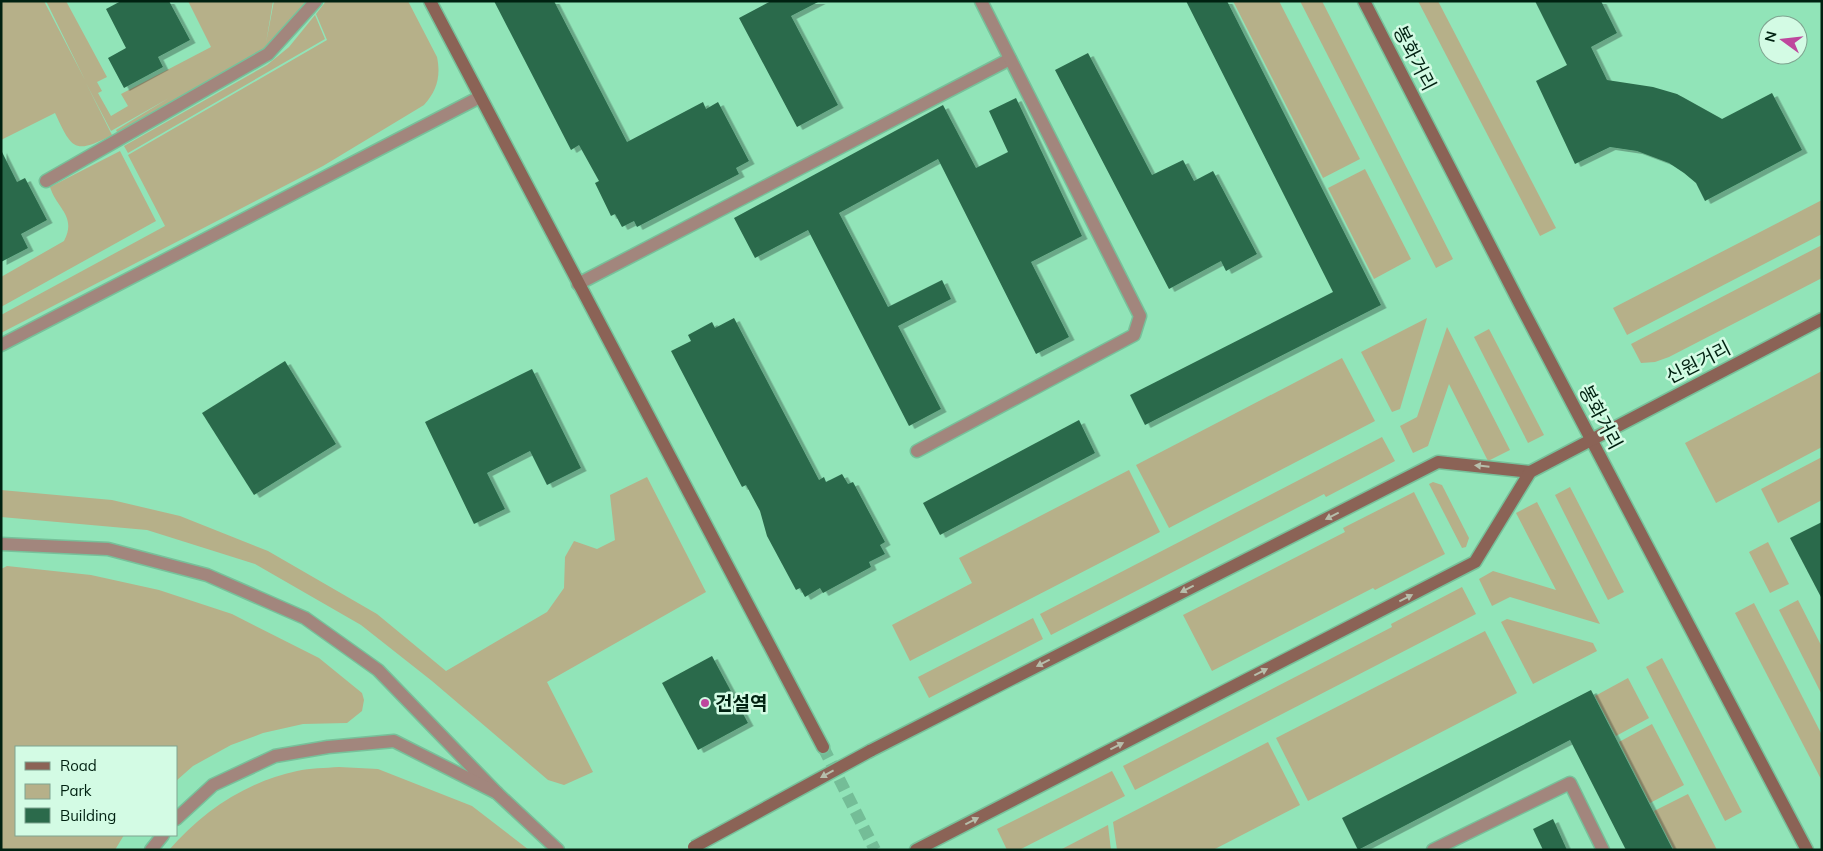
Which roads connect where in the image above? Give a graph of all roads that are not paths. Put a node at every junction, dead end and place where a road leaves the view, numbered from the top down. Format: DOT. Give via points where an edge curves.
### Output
graph roads {
  1 [pos="316,1"];
  2 [pos="430,1"];
  3 [pos="981,1"];
  4 [pos="1364,1"];
  5 [pos="1010,59"];
  6 [pos="480,97"];
  7 [pos="46,181"];
  8 [pos="578,284"];
  9 [pos="1822,319"];
  10 [pos="1,344"];
  11 [pos="1592,441"];
  12 [pos="917,451"];
  13 [pos="1530,472"];
  14 [pos="1,544"];
  15 [pos="823,747"];
  16 [pos="498,793"];
  17 [pos="178,818"];
  18 [pos="162,836"];
  19 [pos="693,848"];
  20 [pos="151,850"];
  21 [pos="558,850"];
  22 [pos="916,850"];
  23 [pos="1433,850"];
  24 [pos="1603,850"];
  25 [pos="1808,850"];
  1 -- 7 [label="street" via="268,54"];
  2 -- 6 [label="street"];
  3 -- 5 [label="street"];
  4 -- 11 [label="street, 봉화거리"];
  5 -- 8 [label="street"];
  5 -- 12 [label="street" via="1140,316 1134,335"];
  6 -- 8 [label="street"];
  6 -- 10 [label="street"];
  8 -- 15 [label="street"];
  9 -- 11 [label="street, 신원거리"];
  11 -- 13 [label="street, 신원거리"];
  11 -- 25 [label="street, 봉화거리"];
  13 -- 19 [label="street, one-way, bridge" via="1438,462 870,751"];
  22 -- 13 [label="street, one-way" via="1475,562"];
  14 -- 16 [label="street" via="108,549 207,575 306,618 378,670"];
  16 -- 17 [label="street" via="394,741 275,756 213,785"];
  16 -- 21 [label="street"];
  18 -- 20 [label="street"];
  23 -- 24 [label="street" via="1570,783"];
}
